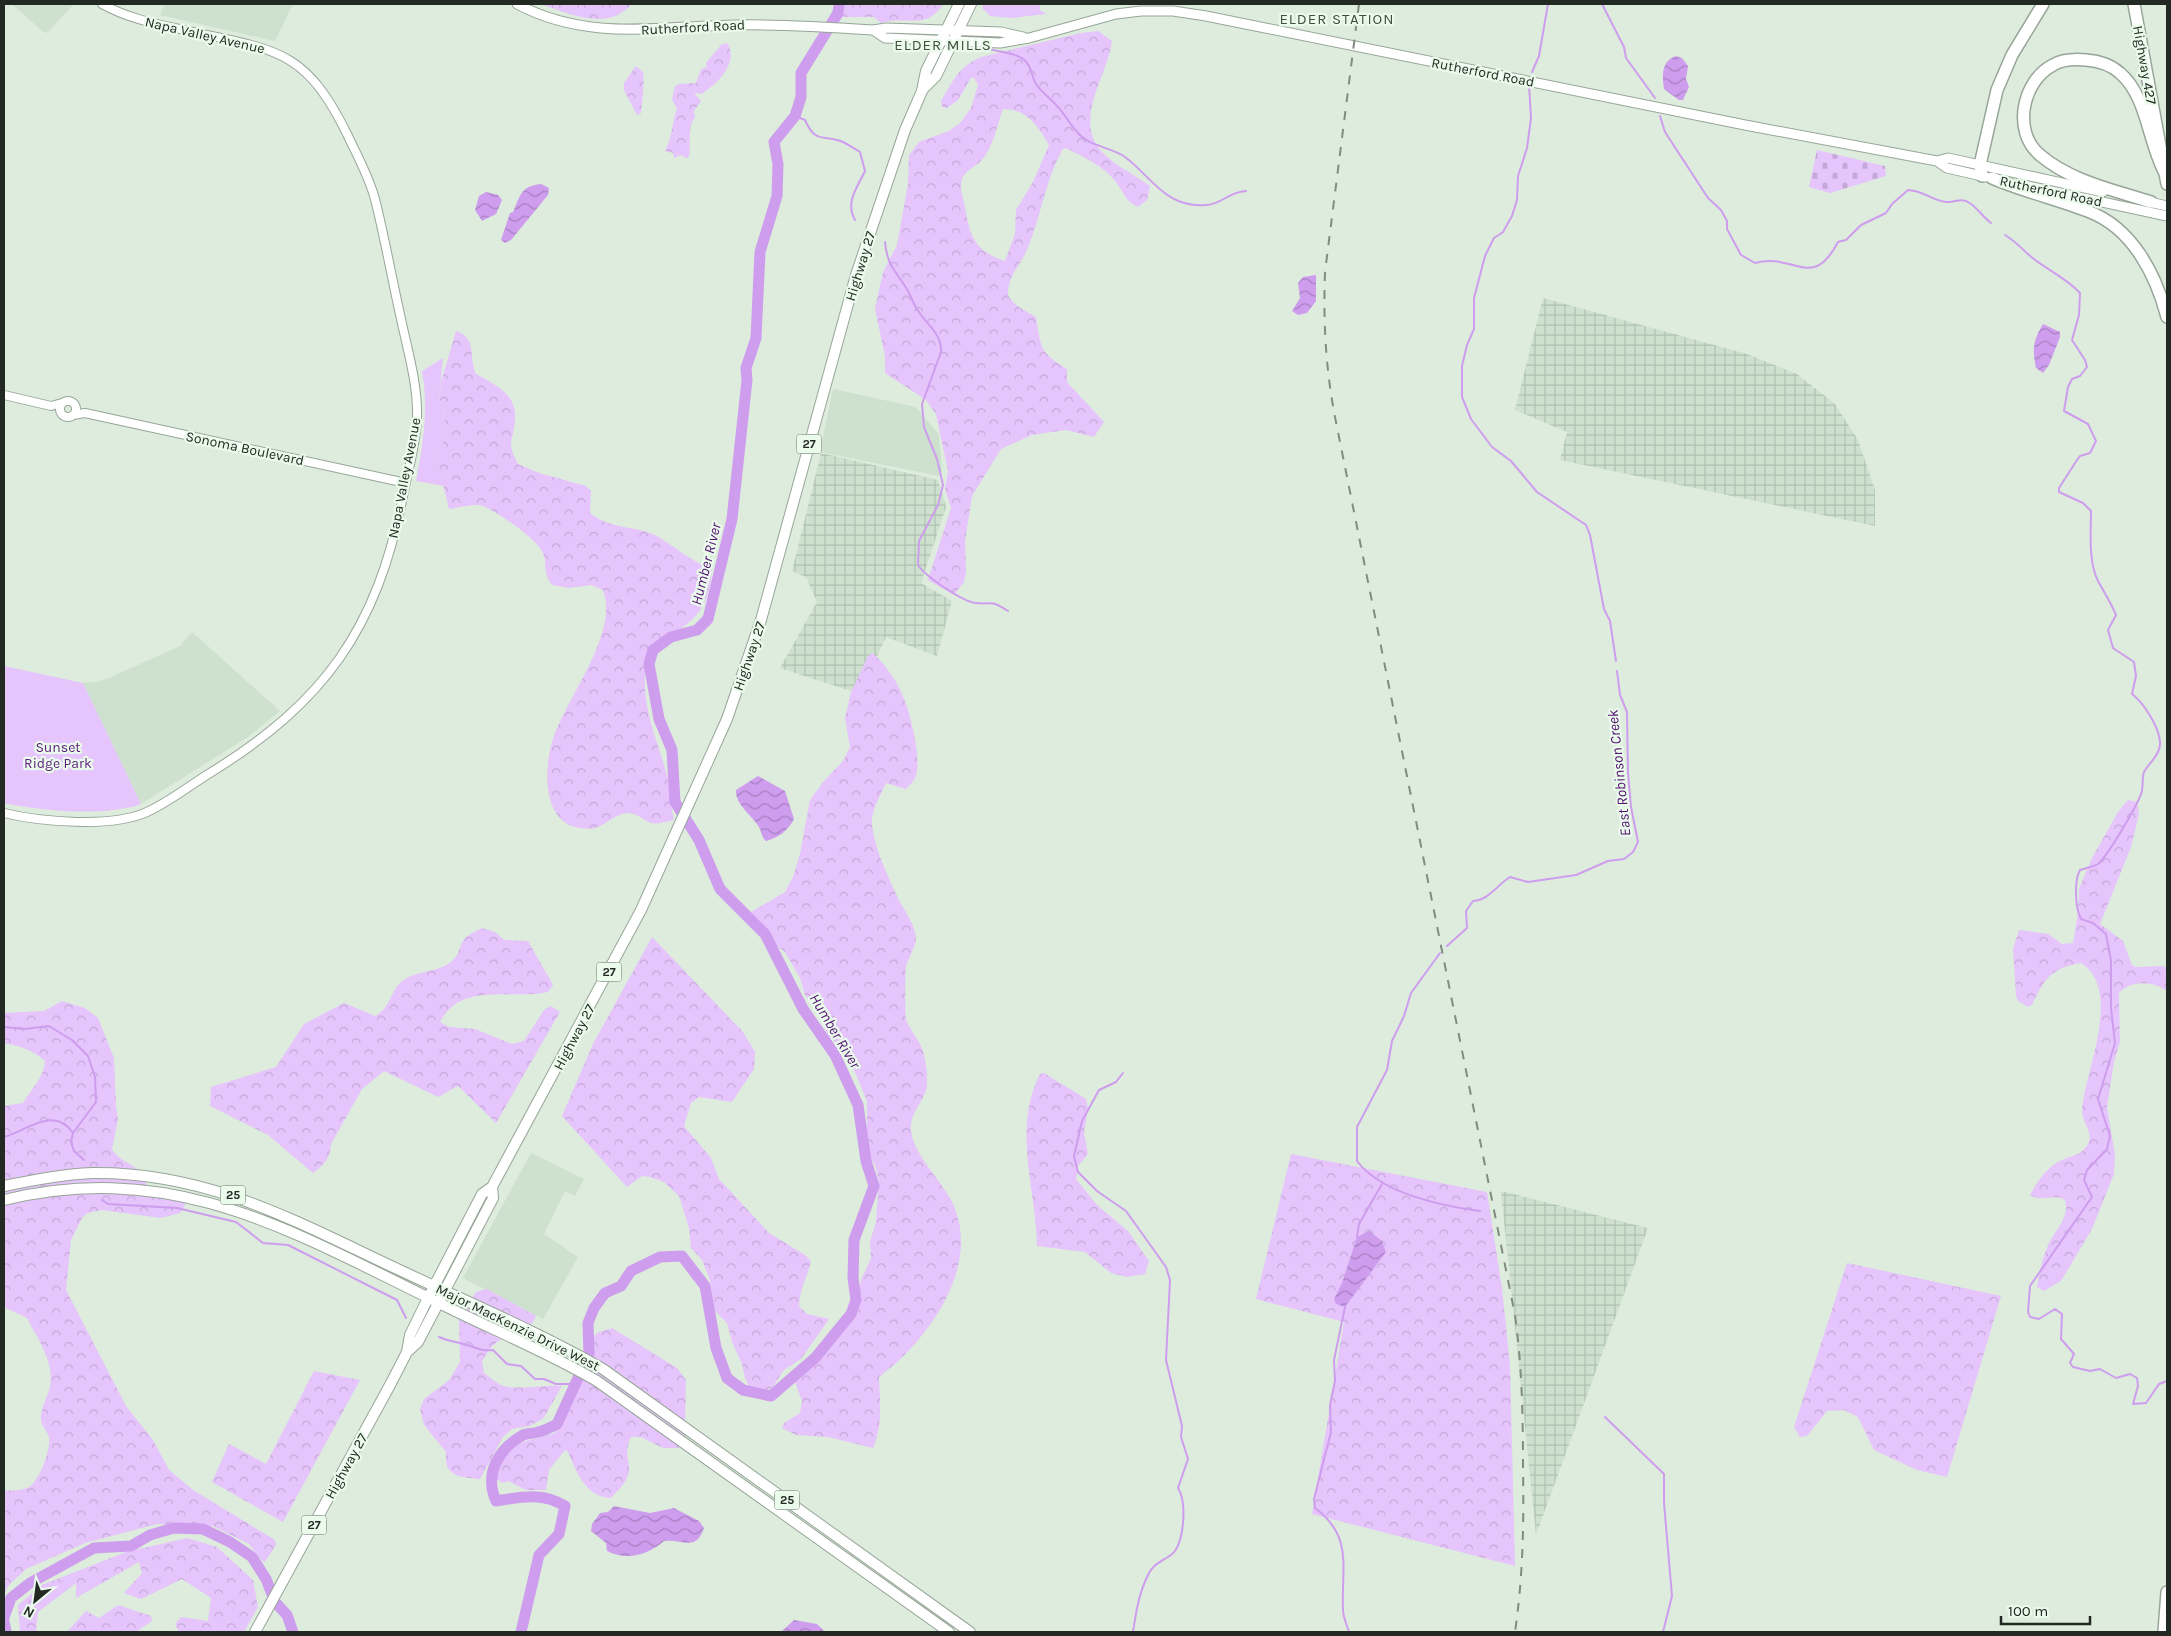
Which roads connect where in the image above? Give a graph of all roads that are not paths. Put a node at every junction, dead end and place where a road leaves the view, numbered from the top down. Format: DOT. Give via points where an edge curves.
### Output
graph roads {
  1 [pos="102,4"];
  2 [pos="517,4"];
  3 [pos="959,4"];
  4 [pos="971,4"];
  5 [pos="2043,4"];
  6 [pos="2134,4"];
  7 [pos="873,30"];
  8 [pos="945,31"];
  9 [pos="958,31"];
  10 [pos="1029,38"];
  11 [pos="940,41"];
  12 [pos="952,42"];
  13 [pos="922,91"];
  14 [pos="1985,173"];
  15 [pos="2166,180"];
  16 [pos="2151,202"];
  17 [pos="2167,206"];
  18 [pos="2167,216"];
  19 [pos="2167,317"];
  20 [pos="4,395"];
  21 [pos="62,403"];
  22 [pos="51,406"];
  23 [pos="75,406"];
  24 [pos="85,413"];
  25 [pos="61,414"];
  26 [pos="73,416"];
  27 [pos="406,483"];
  28 [pos="4,813"];
  29 [pos="4,1186"];
  30 [pos="492,1187"];
  31 [pos="4,1200"];
  32 [pos="434,1286"];
  33 [pos="445,1291"];
  34 [pos="428,1298"];
  35 [pos="439,1303"];
  36 [pos="407,1352"];
  37 [pos="2167,1592"];
  38 [pos="255,1632"];
  39 [pos="949,1632"];
  40 [pos="970,1632"];
  41 [pos="2164,1632"];
  1 -- 27 [label="street, Napa Valley Avenue" via="132,18 278,53 309,75 329,100 374,193 412,371 417,419"];
  2 -- 7 [label="main road, Rutherford Road" via="562,22 611,30 731,25"];
  3 -- 8 [label="main road, Highway 27 / 27"];
  4 -- 9 [label="main road, Highway 27 / 27"];
  5 -- 14 [label="highway" via="2016,48 1997,90"];
  6 -- 15 [label="highway, Highway 427"];
  7 -- 8 [label="main road, Rutherford Road"];
  7 -- 11 [label="main road, Rutherford Road" via="885,38"];
  8 -- 9 [label="main road, Rutherford Road"];
  8 -- 11 [label="main road, Highway 27 / 27"];
  9 -- 10 [label="main road, Rutherford Road" via="1001,32"];
  9 -- 12 [label="main road, Highway 27 / 27"];
  10 -- 12 [label="main road, Rutherford Road" via="1000,43"];
  10 -- 14 [label="main road, Rutherford Road" via="1124,13 1173,12 1206,16 1745,125 1937,161 1948,158"];
  11 -- 12 [label="main road, Rutherford Road"];
  11 -- 13 [label="main road, Highway 27 / 27" via="926,71"];
  12 -- 13 [label="main road, Highway 27 / 27" via="936,76"];
  13 -- 30 [label="main road, Highway 27 / 27" via="905,130 856,275 761,620 727,719 641,910"];
  14 -- 16 [label="main road, Rutherford Road"];
  14 -- 18 [label="main road, Rutherford Road"];
  14 -- 19 [label="highway" via="2014,188 2092,212 2124,234 2153,274"];
  15 -- 16 [label="highway" via="2136,92 2120,73 2107,64 2071,59 2053,64 2042,72 2029,90 2022,116 2027,135 2038,154 2057,168"];
  16 -- 17 [label="main road, Rutherford Road"];
  20 -- 22 [label="street"];
  21 -- 22 [label="street"];
  21 -- 23 [label="street" via="69,401"];
  21 -- 25 [label="street"];
  22 -- 25 [label="street"];
  23 -- 24 [label="street, Sonoma Boulevard"];
  23 -- 26 [label="street"];
  24 -- 26 [label="street, Sonoma Boulevard"];
  24 -- 27 [label="street, Sonoma Boulevard"];
  25 -- 26 [label="street"];
  27 -- 28 [label="street, Napa Valley Avenue" via="387,564 368,611 328,674 284,722 244,752 137,816 78,820 34,819"];
  29 -- 32 [label="main road, Major MacKenzie Drive West / 25" via="92,1173 151,1176 197,1185 260,1205"];
  30 -- 32 [label="main road, Highway 27 / 27" via="482,1194"];
  30 -- 33 [label="main road, Highway 27 / 27" via="493,1198"];
  31 -- 34 [label="main road, Major MacKenzie Drive West / 25" via="55,1190 113,1187 194,1198 265,1221"];
  32 -- 33 [label="main road, Major MacKenzie Drive West / 25"];
  32 -- 34 [label="main road, Highway 27 / 27"];
  33 -- 35 [label="main road, Highway 27 / 27"];
  33 -- 40 [label="main road, Major MacKenzie Drive West / 25" via="603,1369"];
  34 -- 35 [label="main road, Major MacKenzie Drive West / 25"];
  34 -- 36 [label="main road, Highway 27 / 27" via="410,1335"];
  35 -- 36 [label="main road, Highway 27 / 27" via="418,1342"];
  35 -- 39 [label="main road, Major MacKenzie Drive West / 25" via="597,1381"];
  36 -- 38 [label="main road, Highway 27 / 27"];
  37 -- 41 [label="highway"];
}
